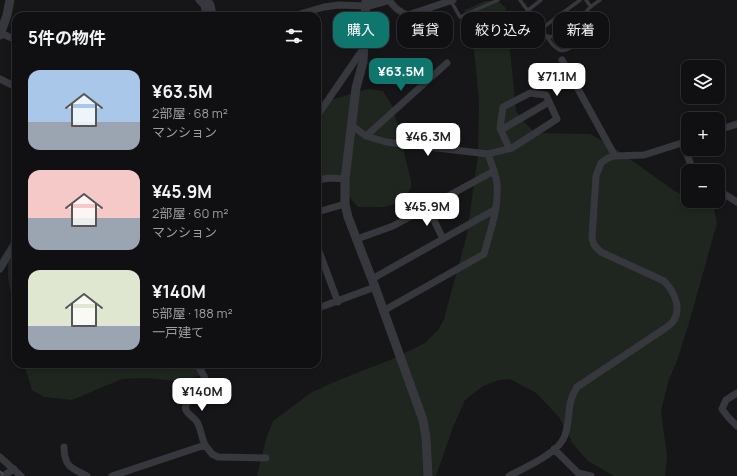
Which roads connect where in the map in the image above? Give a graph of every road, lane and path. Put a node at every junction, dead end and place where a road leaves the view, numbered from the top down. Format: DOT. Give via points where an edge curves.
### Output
graph roads {
  1 [pos="10,0"];
  2 [pos="199,0"];
  3 [pos="208,0"];
  4 [pos="388,0"];
  5 [pos="452,0"];
  6 [pos="498,0"];
  7 [pos="520,0"];
  8 [pos="541,0"];
  9 [pos="580,0"];
  10 [pos="586,0"];
  11 [pos="600,0"];
  12 [pos="366,3"];
  13 [pos="591,7"];
  14 [pos="527,10"];
  15 [pos="205,12"];
  16 [pos="212,12"];
  17 [pos="307,12"];
  18 [pos="586,12"];
  19 [pos="545,26"];
  20 [pos="0,34"];
  21 [pos="545,34"];
  22 [pos="547,36"];
  23 [pos="553,36"];
  24 [pos="12,38"];
  25 [pos="553,44"];
  26 [pos="364,48"];
  27 [pos="365,48"];
  28 [pos="556,48"];
  29 [pos="570,48"];
  30 [pos="562,60"];
  31 [pos="447,63"];
  32 [pos="0,79"];
  33 [pos="12,85"];
  34 [pos="549,102"];
  35 [pos="321,107"];
  36 [pos="737,124"];
  37 [pos="352,125"];
  38 [pos="725,128"];
  39 [pos="501,130"];
  40 [pos="366,136"];
  41 [pos="681,144"];
  42 [pos="509,148"];
  43 [pos="488,154"];
  44 [pos="615,156"];
  45 [pos="494,171"];
  46 [pos="321,179"];
  47 [pos="345,179"];
  48 [pos="725,196"];
  49 [pos="737,202"];
  50 [pos="345,204"];
  51 [pos="428,208"];
  52 [pos="496,209"];
  53 [pos="321,211"];
  54 [pos="357,239"];
  55 [pos="443,239"];
  56 [pos="12,250"];
  57 [pos="321,257"];
  58 [pos="0,269"];
  59 [pos="374,283"];
  60 [pos="338,302"];
  61 [pos="321,307"];
  62 [pos="383,311"];
  63 [pos="199,368"];
  64 [pos="737,393"];
  65 [pos="737,426"];
  66 [pos="205,445"];
  67 [pos="64,447"];
  68 [pos="554,449"];
  69 [pos="0,457"];
  70 [pos="266,458"];
  71 [pos="14,468"];
  72 [pos="577,474"];
  73 [pos="3,476"];
  74 [pos="21,476"];
  75 [pos="87,476"];
  76 [pos="112,476"];
  77 [pos="428,476"];
  78 [pos="509,476"];
  79 [pos="591,476"];
  1 -- 20 [label="street"];
  2 -- 15 [label="street" via="204,5"];
  3 -- 16 [label="street"];
  4 -- 5 [label="street" via="395,9 408,15"];
  4 -- 12 [label="street"];
  5 -- 6 [label="lane" via="460,17"];
  7 -- 14 [label="lane"];
  8 -- 14 [label="lane"];
  9 -- 19 [label="lane"];
  10 -- 13 [label="lane"];
  11 -- 13 [label="lane"];
  12 -- 17 [label="street" via="324,7"];
  13 -- 18 [label="lane"];
  20 -- 24 [label="street"];
  21 -- 22 [label="lane"];
  22 -- 23 [label="lane"];
  22 -- 25 [label="lane"];
  26 -- 35 [label="street"];
  27 -- 37 [label="street" via="356,88"];
  28 -- 29 [label="lane" via="561,51"];
  30 -- 44 [label="street"];
  31 -- 40 [label="street"];
  32 -- 33 [label="street"];
  34 -- 39 [label="street"];
  34 -- 39 [label="street" via="546,95 530,93 503,107"];
  34 -- 42 [label="street" via="557,119"];
  36 -- 38 [label="street"];
  37 -- 40 [label="street"];
  37 -- 47 [label="street"];
  39 -- 42 [label="street"];
  40 -- 43 [label="street" via="386,142"];
  41 -- 44 [label="street" via="644,155"];
  42 -- 43 [label="street"];
  43 -- 45 [label="street"];
  44 -- 68 [label="street" via="601,162 596,176 592,238 594,246 601,252 664,281 670,286 677,309 675,318 664,329 577,387 571,396 566,434 563,441"];
  45 -- 51 [label="street"];
  45 -- 52 [label="street" via="497,183"];
  46 -- 47 [label="street"];
  47 -- 50 [label="street"];
  48 -- 49 [label="street"];
  50 -- 53 [label="street"];
  50 -- 54 [label="street"];
  51 -- 54 [label="street" via="394,226"];
  51 -- 55 [label="street"];
  52 -- 55 [label="street"];
  52 -- 62 [label="street" via="484,254"];
  54 -- 59 [label="street"];
  55 -- 59 [label="street"];
  56 -- 58 [label="street"];
  57 -- 60 [label="street"];
  59 -- 60 [label="street"];
  59 -- 62 [label="street"];
  60 -- 61 [label="street"];
  62 -- 77 [label="street" via="423,420"];
  63 -- 66 [label="street" via="207,384 185,407 195,418"];
  64 -- 65 [label="street" via="726,400 722,409"];
  66 -- 70 [label="street" via="218,457"];
  66 -- 76 [label="street"];
  67 -- 75 [label="street" via="67,463"];
  68 -- 72 [label="street"];
  68 -- 78 [label="street"];
  69 -- 71 [label="street"];
  71 -- 73 [label="street"];
  71 -- 74 [label="street"];
  72 -- 79 [label="street"];
}
